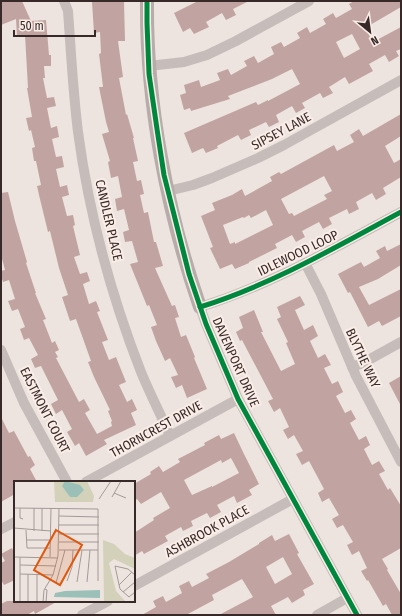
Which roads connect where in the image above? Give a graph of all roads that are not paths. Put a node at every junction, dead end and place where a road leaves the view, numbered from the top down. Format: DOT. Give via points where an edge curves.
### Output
graph roads {
  1 [pos="64,1"];
  2 [pos="147,1"];
  3 [pos="309,1"];
  4 [pos="149,66"];
  5 [pos="401,80"];
  6 [pos="168,191"];
  7 [pos="401,212"];
  8 [pos="305,263"];
  9 [pos="200,307"];
  10 [pos="401,342"];
  11 [pos="1,350"];
  12 [pos="352,367"];
  13 [pos="238,399"];
  14 [pos="170,436"];
  15 [pos="401,462"];
  16 [pos="66,481"];
  17 [pos="88,481"];
  18 [pos="293,499"];
  19 [pos="14,522"];
  20 [pos="1,529"];
  21 [pos="135,585"];
  22 [pos="347,598"];
  23 [pos="106,602"];
  24 [pos="82,615"];
  25 [pos="317,615"];
  26 [pos="357,615"];
  1 -- 14 [label="street, CANDLER PLACE" via="68,11 78,133 94,221 128,335 142,374"];
  2 -- 4 [label="street, DAVENPORT DRIVE"];
  3 -- 4 [label="street" via="207,55 184,62"];
  4 -- 6 [label="street, DAVENPORT DRIVE"];
  5 -- 6 [label="street, SIPSEY LANE" via="258,158 193,185"];
  6 -- 9 [label="street, DAVENPORT DRIVE"];
  7 -- 8 [label="street, IDLEWOOD LOOP"];
  8 -- 9 [label="street, IDLEWOOD LOOP" via="241,293"];
  8 -- 12 [label="street, BLYTHE WAY"];
  9 -- 13 [label="street, DAVENPORT DRIVE"];
  10 -- 12 [label="street"];
  11 -- 16 [label="street, EASTMONT COURT" via="24,403"];
  12 -- 15 [label="street, BLYTHE WAY"];
  13 -- 14 [label="street, THORNCREST DRIVE"];
  13 -- 18 [label="street, DAVENPORT DRIVE"];
  14 -- 17 [label="street, THORNCREST DRIVE"];
  18 -- 21 [label="street, ASHBROOK PLACE"];
  18 -- 22 [label="street, DAVENPORT DRIVE"];
  19 -- 20 [label="street"];
  22 -- 25 [label="street"];
  22 -- 26 [label="street, DAVENPORT DRIVE"];
  23 -- 24 [label="street"];
}
